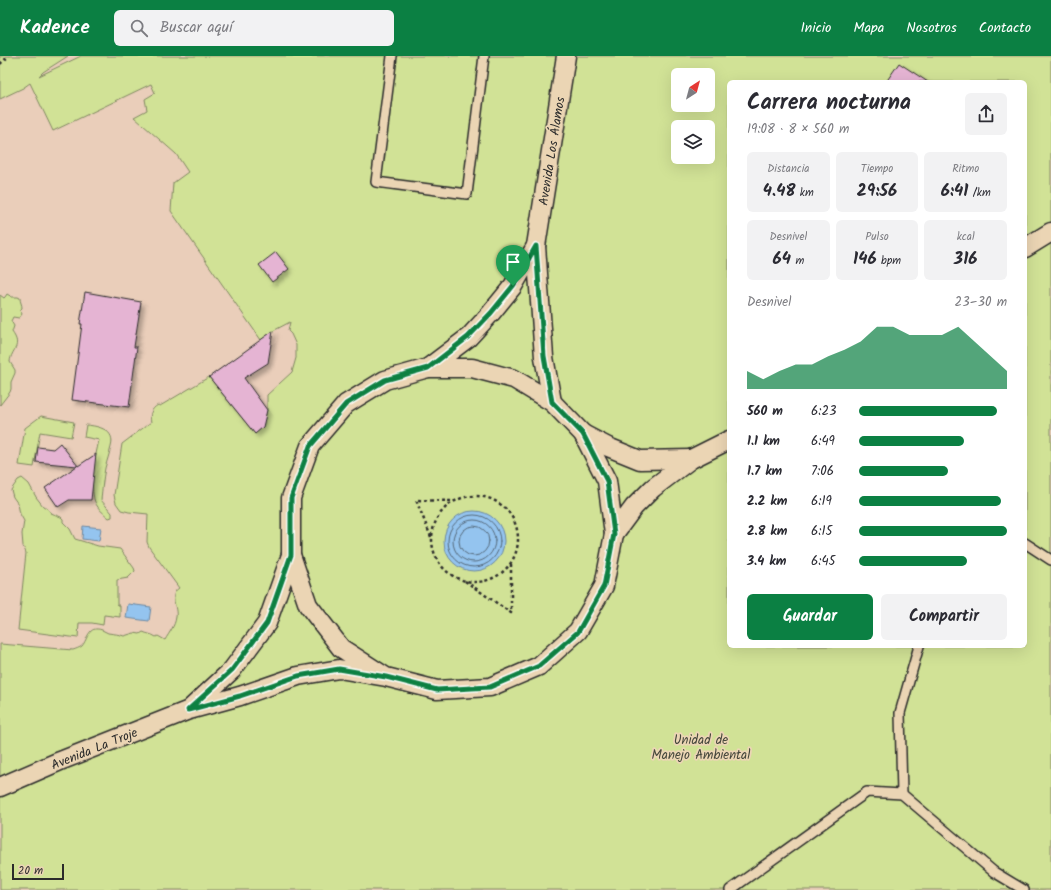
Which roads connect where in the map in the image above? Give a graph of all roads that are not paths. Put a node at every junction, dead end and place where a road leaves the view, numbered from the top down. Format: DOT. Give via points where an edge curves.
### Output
graph roads {
  1 [pos="392,56"];
  2 [pos="484,56"];
  3 [pos="566,56"];
  4 [pos="1051,232"];
  5 [pos="536,246"];
  6 [pos="1027,247"];
  7 [pos="428,368"];
  8 [pos="552,402"];
  9 [pos="583,434"];
  10 [pos="727,441"];
  11 [pos="691,459"];
  12 [pos="614,534"];
  13 [pos="1027,544"];
  14 [pos="291,555"];
  15 [pos="1051,560"];
  16 [pos="918,648"];
  17 [pos="386,677"];
  18 [pos="188,710"];
  19 [pos="0,787"];
  20 [pos="902,794"];
  21 [pos="730,890"];
  22 [pos="1024,890"];
  1 -- 2 [label="lane" via="376,182 467,194"];
  3 -- 5 [label="street, Avenida Los Álamos"];
  4 -- 6 [label="street"];
  5 -- 7 [label="street, Avenida Los Álamos" via="513,286 491,313 468,337"];
  5 -- 8 [label="street, Avenida Los Álamos" via="544,356"];
  7 -- 8 [label="street" via="472,368 507,377"];
  7 -- 14 [label="street" via="385,380 346,404 310,446 291,498"];
  8 -- 9 [label="street"];
  9 -- 11 [label="street" via="640,460"];
  9 -- 12 [label="street" via="607,481"];
  10 -- 11 [label="street"];
  11 -- 12 [label="street" via="653,488 634,507"];
  12 -- 17 [label="street" via="604,586 578,632 539,666 490,687 437,690"];
  13 -- 15 [label="lane"];
  14 -- 17 [label="street" via="308,606 341,648"];
  14 -- 18 [label="street, Avenida La Troje" via="267,623 232,670"];
  16 -- 20 [label="lane" via="900,713"];
  17 -- 18 [label="street, Avenida La Troje" via="339,669 298,676"];
  18 -- 19 [label="street, Avenida La Troje" via="60,760"];
  20 -- 21 [label="lane" via="867,792"];
  20 -- 22 [label="lane" via="994,872"];
}
